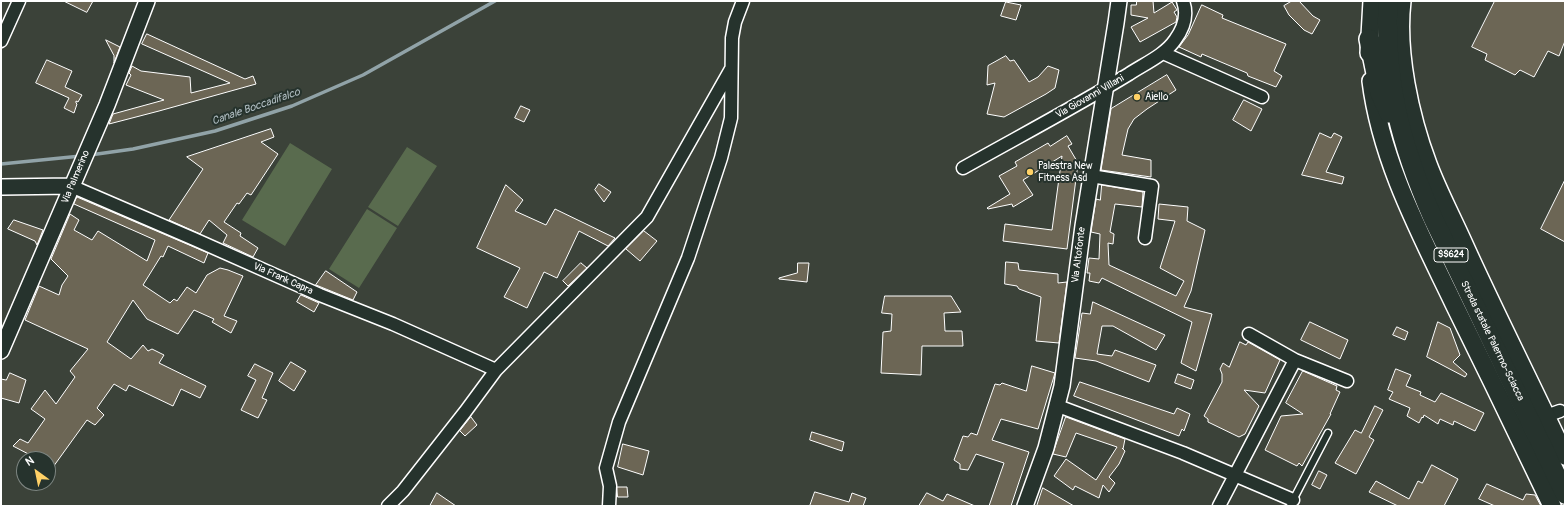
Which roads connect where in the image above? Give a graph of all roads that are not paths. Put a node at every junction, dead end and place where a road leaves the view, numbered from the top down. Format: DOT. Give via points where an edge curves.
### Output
graph roads {
  1 [pos="18,1"];
  2 [pos="147,1"];
  3 [pos="743,1"];
  4 [pos="1119,1"];
  5 [pos="1183,1"];
  6 [pos="1372,1"];
  7 [pos="1402,1"];
  8 [pos="1389,6"];
  9 [pos="1369,39"];
  10 [pos="1,41"];
  11 [pos="1163,53"];
  12 [pos="731,70"];
  13 [pos="1105,88"];
  14 [pos="1262,97"];
  15 [pos="1405,145"];
  16 [pos="963,168"];
  17 [pos="1091,176"];
  18 [pos="71,186"];
  19 [pos="1,187"];
  20 [pos="1145,238"];
  21 [pos="1249,334"];
  22 [pos="1,351"];
  23 [pos="1295,360"];
  24 [pos="496,370"];
  25 [pos="1347,381"];
  26 [pos="1058,406"];
  27 [pos="1328,433"];
  28 [pos="1565,456"];
  29 [pos="1234,475"];
  30 [pos="1565,494"];
  31 [pos="1292,503"];
  32 [pos="388,506"];
  33 [pos="609,506"];
  34 [pos="1025,506"];
  35 [pos="1219,506"];
  36 [pos="1552,506"];
  1 -- 10 [label="street"];
  2 -- 18 [label="street, Via Palmerino"];
  3 -- 12 [label="street" via="732,38"];
  4 -- 13 [label="street, Via Altofonte"];
  5 -- 11 [label="street, Via Giovanni Villani" via="1187,11 1183,28"];
  6 -- 9 [label="main road"];
  7 -- 28 [label="main road" via="1401,42 1407,85 1428,164 1478,275 1553,414"];
  8 -- 15 [label="main road, Strada statale Palermo-Sciacca / SS624" via="1387,41 1391,81"];
  9 -- 15 [label="main road" via="1380,93"];
  9 -- 36 [label="main road" via="1369,64 1375,106 1382,135 1407,206"];
  11 -- 13 [label="street, Via Giovanni Villani"];
  11 -- 14 [label="street"];
  12 -- 24 [label="street" via="647,217"];
  12 -- 33 [label="street" via="731,118 721,158 688,258 619,422 606,468 610,486"];
  13 -- 16 [label="street, Via Giovanni Villani"];
  13 -- 17 [label="street, Via Altofonte"];
  15 -- 30 [label="main road, Strada statale Palermo-Sciacca / SS624" via="1433,218"];
  17 -- 20 [label="street" via="1152,186"];
  17 -- 26 [label="street, Via Altofonte"];
  18 -- 19 [label="street"];
  18 -- 22 [label="street, Via Palmerino"];
  18 -- 24 [label="street, Via Frank Capra"];
  21 -- 23 [label="street"];
  23 -- 25 [label="street"];
  23 -- 29 [label="street"];
  24 -- 32 [label="street" via="403,491"];
  26 -- 29 [label="street"];
  26 -- 34 [label="street, Via Altofonte"];
  27 -- 31 [label="lane"];
  29 -- 31 [label="street"];
  29 -- 35 [label="street"];
}
